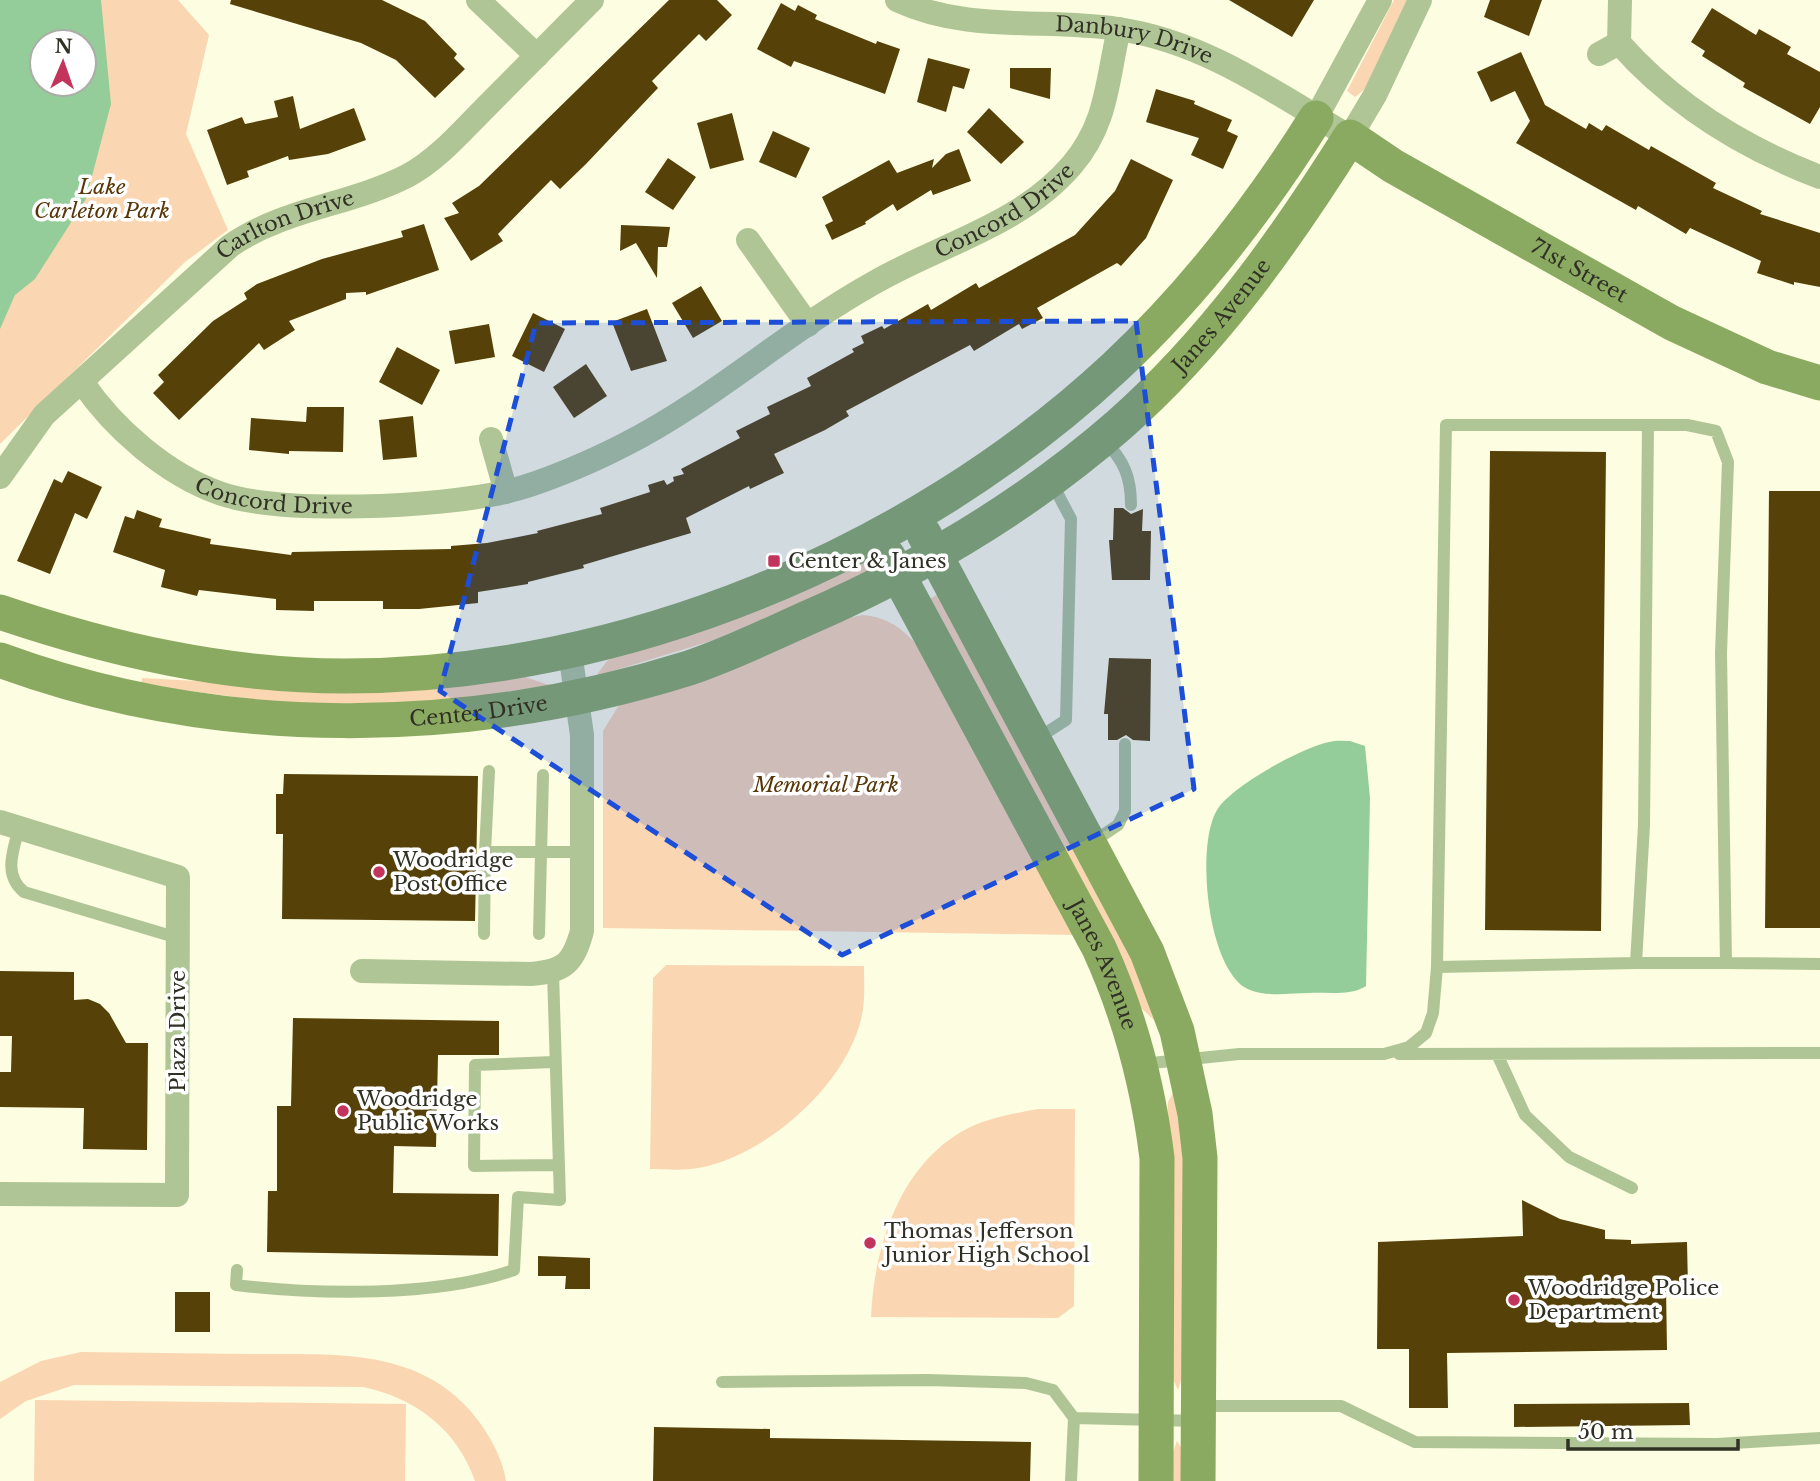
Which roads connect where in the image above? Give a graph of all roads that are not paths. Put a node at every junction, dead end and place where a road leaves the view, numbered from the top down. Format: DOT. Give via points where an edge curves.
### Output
graph roads {
  1 [pos="478,0"];
  2 [pos="592,0"];
  3 [pos="897,0"];
  4 [pos="1380,0"];
  5 [pos="1420,0"];
  6 [pos="1620,0"];
  7 [pos="1119,29"];
  8 [pos="537,56"];
  9 [pos="1317,118"];
  10 [pos="1350,137"];
  11 [pos="1820,177"];
  12 [pos="748,240"];
  13 [pos="808,325"];
  14 [pos="82,382"];
  15 [pos="1820,383"];
  16 [pos="1648,425"];
  17 [pos="1102,438"];
  18 [pos="491,439"];
  19 [pos="0,477"];
  20 [pos="1050,479"];
  21 [pos="506,492"];
  22 [pos="1131,505"];
  23 [pos="914,515"];
  24 [pos="877,535"];
  25 [pos="935,555"];
  26 [pos="898,576"];
  27 [pos="0,612"];
  28 [pos="570,652"];
  29 [pos="0,660"];
  30 [pos="578,696"];
  31 [pos="1035,741"];
  32 [pos="1125,744"];
  33 [pos="489,771"];
  34 [pos="543,775"];
  35 [pos="10,825"];
  36 [pos="1091,843"];
  37 [pos="485,852"];
  38 [pos="540,852"];
  39 [pos="582,852"];
  40 [pos="484,934"];
  41 [pos="539,934"];
  42 [pos="178,938"];
  43 [pos="1636,963"];
  44 [pos="1726,964"];
  45 [pos="1820,964"];
  46 [pos="1437,967"];
  47 [pos="362,971"];
  48 [pos="553,972"];
  49 [pos="1384,1054"];
  50 [pos="1497,1054"];
  51 [pos="1820,1054"];
  52 [pos="1183,1058"];
  53 [pos="554,1062"];
  54 [pos="1141,1064"];
  55 [pos="558,1165"];
  56 [pos="1632,1188"];
  57 [pos="0,1194"];
  58 [pos="237,1270"];
  59 [pos="722,1382"];
  60 [pos="1198,1413"];
  61 [pos="1074,1418"];
  62 [pos="1157,1420"];
  63 [pos="1820,1438"];
  64 [pos="1071,1481"];
  65 [pos="1156,1481"];
  66 [pos="1198,1481"];
  1 -- 8 [label="street"];
  2 -- 8 [label="street, Carlton Drive"];
  3 -- 7 [label="street, Danbury Drive" via="971,22"];
  4 -- 9 [label="street, Janes Avenue"];
  5 -- 10 [label="street, Janes Avenue" via="1387,73"];
  6 -- 11 [label="street" via="1609,49 1711,122 1777,160"];
  7 -- 9 [label="street, Danbury Drive" via="1188,47"];
  7 -- 13 [label="street, Concord Drive" via="1101,117 1071,167 1016,214 870,284"];
  8 -- 14 [label="street, Carlton Drive" via="450,143 411,174 277,220 230,246"];
  9 -- 10 [label="street, Danbury Drive"];
  9 -- 23 [label="street, Janes Avenue" via="1234,238 1157,325 1046,426"];
  10 -- 15 [label="street, 71st Street" via="1672,324 1767,367"];
  10 -- 17 [label="street, Janes Avenue" via="1277,249 1210,332"];
  12 -- 13 [label="street"];
  13 -- 21 [label="street, Concord Drive" via="625,445"];
  14 -- 19 [label="street, Carlton Drive" via="44,415"];
  14 -- 21 [label="street, Concord Drive" via="96,402 158,460 187,480 232,497 291,505 388,504"];
  16 -- 43 [label="lane" via="1644,825"];
  16 -- 44 [label="lane" via="1716,431 1728,462 1721,653"];
  16 -- 46 [label="lane" via="1446,425"];
  17 -- 20 [label="street, Janes Avenue"];
  17 -- 22 [label="lane" via="1127,470"];
  18 -- 21 [label="street"];
  20 -- 25 [label="street, Janes Avenue"];
  20 -- 31 [label="lane" via="1071,519 1066,720"];
  23 -- 24 [label="street, Janes Avenue"];
  23 -- 25 [label="street, Janes Avenue"];
  24 -- 26 [label="street, Janes Avenue"];
  24 -- 28 [label="street, Center Drive" via="709,610"];
  25 -- 26 [label="street, Center Drive"];
  25 -- 31 [label="street, Janes Avenue"];
  26 -- 30 [label="street, Center Drive" via="692,667"];
  26 -- 54 [label="street, Janes Avenue" via="1099,948"];
  27 -- 28 [label="street, Center Drive" via="139,653 239,670 438,672"];
  28 -- 30 [label="street"];
  29 -- 30 [label="street, Center Drive" via="102,692 153,702 242,716 316,721 462,715"];
  30 -- 39 [label="street"];
  31 -- 36 [label="street, Janes Avenue"];
  32 -- 36 [label="lane" via="1125,811 1118,825"];
  33 -- 37 [label="lane"];
  34 -- 38 [label="lane"];
  35 -- 42 [label="lane" via="10,867 16,885 24,892"];
  35 -- 42 [label="street, Plaza Drive" via="178,877"];
  36 -- 52 [label="street, Janes Avenue" via="1147,952"];
  37 -- 38 [label="lane"];
  37 -- 40 [label="lane"];
  38 -- 39 [label="lane"];
  38 -- 41 [label="lane"];
  39 -- 48 [label="street" via="582,931 568,964"];
  42 -- 57 [label="street, Plaza Drive" via="177,1195"];
  43 -- 44 [label="lane"];
  43 -- 46 [label="lane"];
  44 -- 45 [label="lane"];
  46 -- 49 [label="lane" via="1433,1013 1426,1033 1409,1046"];
  47 -- 48 [label="street"];
  48 -- 53 [label="lane"];
  49 -- 50 [label="lane"];
  49 -- 52 [label="lane"];
  50 -- 51 [label="lane"];
  50 -- 56 [label="lane" via="1525,1115 1569,1157"];
  52 -- 54 [label="lane"];
  52 -- 60 [label="street, Janes Avenue" via="1199,1157"];
  53 -- 55 [label="lane"];
  53 -- 55 [label="lane" via="475,1065 474,1166"];
  54 -- 62 [label="street, Janes Avenue" via="1157,1158"];
  55 -- 58 [label="lane" via="560,1200 517,1197 514,1270 485,1280 401,1290 272,1290 236,1285"];
  59 -- 61 [label="lane" via="1026,1384 1053,1390"];
  60 -- 62 [label="lane"];
  60 -- 63 [label="lane" via="1341,1406 1415,1442 1717,1444"];
  60 -- 66 [label="street, Janes Avenue"];
  61 -- 62 [label="lane"];
  61 -- 64 [label="lane"];
  62 -- 65 [label="street, Janes Avenue"];
}
